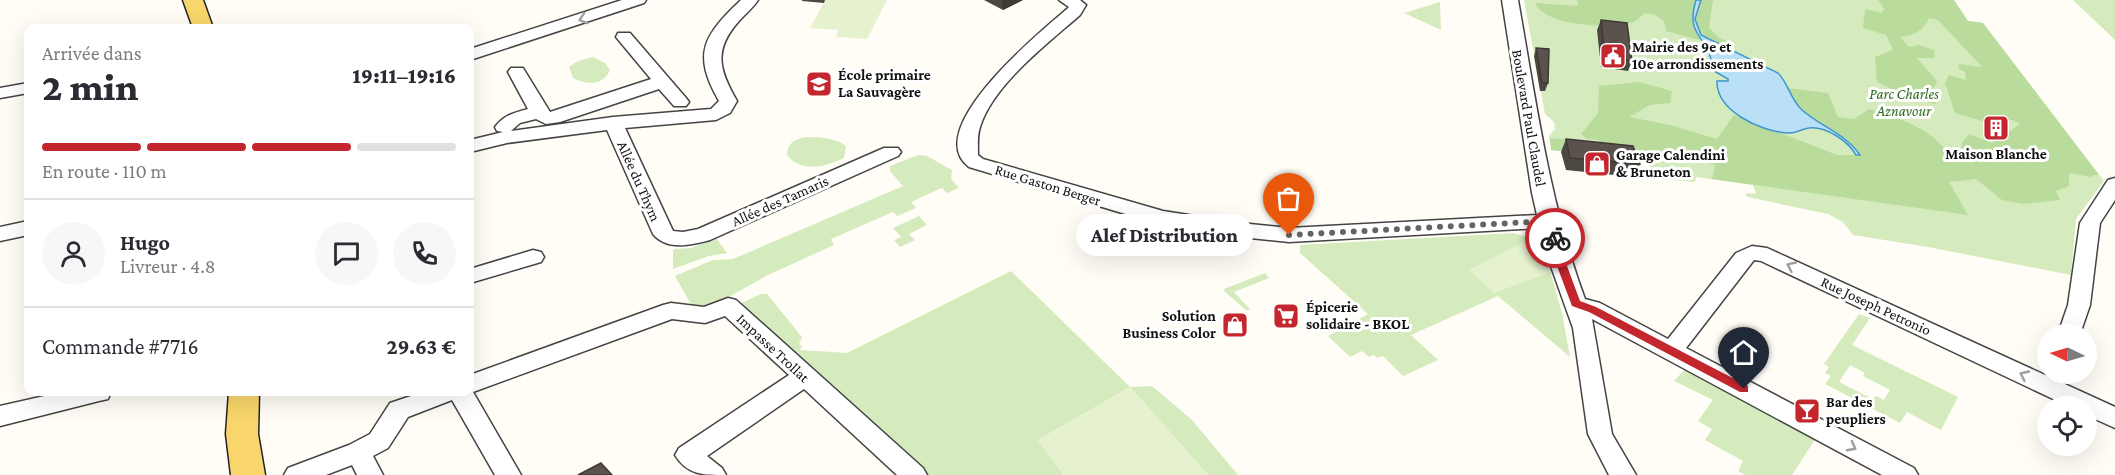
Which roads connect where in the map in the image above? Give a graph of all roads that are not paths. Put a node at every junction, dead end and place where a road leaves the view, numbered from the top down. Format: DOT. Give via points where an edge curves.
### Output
graph roads {
  1 [pos="193,0"];
  2 [pos="638,0"];
  3 [pos="750,0"];
  4 [pos="1067,0"];
  5 [pos="1510,0"];
  6 [pos="201,24"];
  7 [pos="624,37"];
  8 [pos="474,55"];
  9 [pos="517,72"];
  10 [pos="661,82"];
  11 [pos="24,89"];
  12 [pos="0,93"];
  13 [pos="680,102"];
  14 [pos="538,112"];
  15 [pos="605,124"];
  16 [pos="505,132"];
  17 [pos="478,143"];
  18 [pos="891,152"];
  19 [pos="474,158"];
  20 [pos="2115,184"];
  21 [pos="1549,221"];
  22 [pos="24,229"];
  23 [pos="0,234"];
  24 [pos="667,237"];
  25 [pos="533,257"];
  26 [pos="474,275"];
  27 [pos="1576,304"];
  28 [pos="2073,324"];
  29 [pos="1671,351"];
  30 [pos="2037,373"];
  31 [pos="804,377"];
  32 [pos="474,383"];
  33 [pos="2060,384"];
  34 [pos="82,396"];
  35 [pos="244,396"];
  36 [pos="437,396"];
  37 [pos="462,396"];
  38 [pos="0,416"];
  39 [pos="2115,418"];
  40 [pos="358,452"];
  41 [pos="248,475"];
  42 [pos="297,475"];
  43 [pos="370,475"];
  44 [pos="508,475"];
  45 [pos="713,475"];
  46 [pos="914,475"];
  47 [pos="1623,475"];
  48 [pos="1905,475"];
  1 -- 6 [label="main road"];
  2 -- 8 [label="street, one-way"];
  3 -- 15 [label="street" via="731,17 715,46 713,70 728,101 723,109 709,115"];
  4 -- 21 [label="street, Rue Gaston Berger" via="1078,5 1074,12 1034,45 979,109 970,128 968,157 976,163 1162,218 1240,231 1289,235"];
  5 -- 21 [label="street, Boulevard Paul Claudel"];
  7 -- 10 [label="street"];
  9 -- 14 [label="street"];
  10 -- 13 [label="street"];
  10 -- 14 [label="street" via="560,116 546,118"];
  11 -- 12 [label="street"];
  14 -- 16 [label="street" via="513,119"];
  15 -- 16 [label="street"];
  15 -- 19 [label="street"];
  15 -- 24 [label="street, Allée du Thym"];
  16 -- 17 [label="street"];
  18 -- 24 [label="street, Allée des Tamaris" via="703,235"];
  20 -- 28 [label="street" via="2090,223"];
  21 -- 27 [label="street, Boulevard Paul Claudel"];
  22 -- 23 [label="street"];
  25 -- 26 [label="street"];
  27 -- 29 [label="street"];
  27 -- 47 [label="street, Boulevard Paul Claudel" via="1584,328 1600,434"];
  30 -- 29 [label="street, Rue Joseph Petronio, one-way" via="1754,252 1740,261"];
  29 -- 48 [label="street, one-way"];
  31 -- 32 [label="street, Impasse Trollat" via="728,306 705,315 671,311"];
  31 -- 45 [label="street" via="688,455"];
  31 -- 46 [label="street, Impasse Trollat"];
  33 -- 39 [label="street, Rue Joseph Petronio"];
  34 -- 38 [label="street"];
  35 -- 41 [label="main road" via="242,434"];
  36 -- 40 [label="street" via="399,410 379,441"];
  37 -- 44 [label="street"];
  40 -- 42 [label="street"];
  40 -- 43 [label="street"];
}
